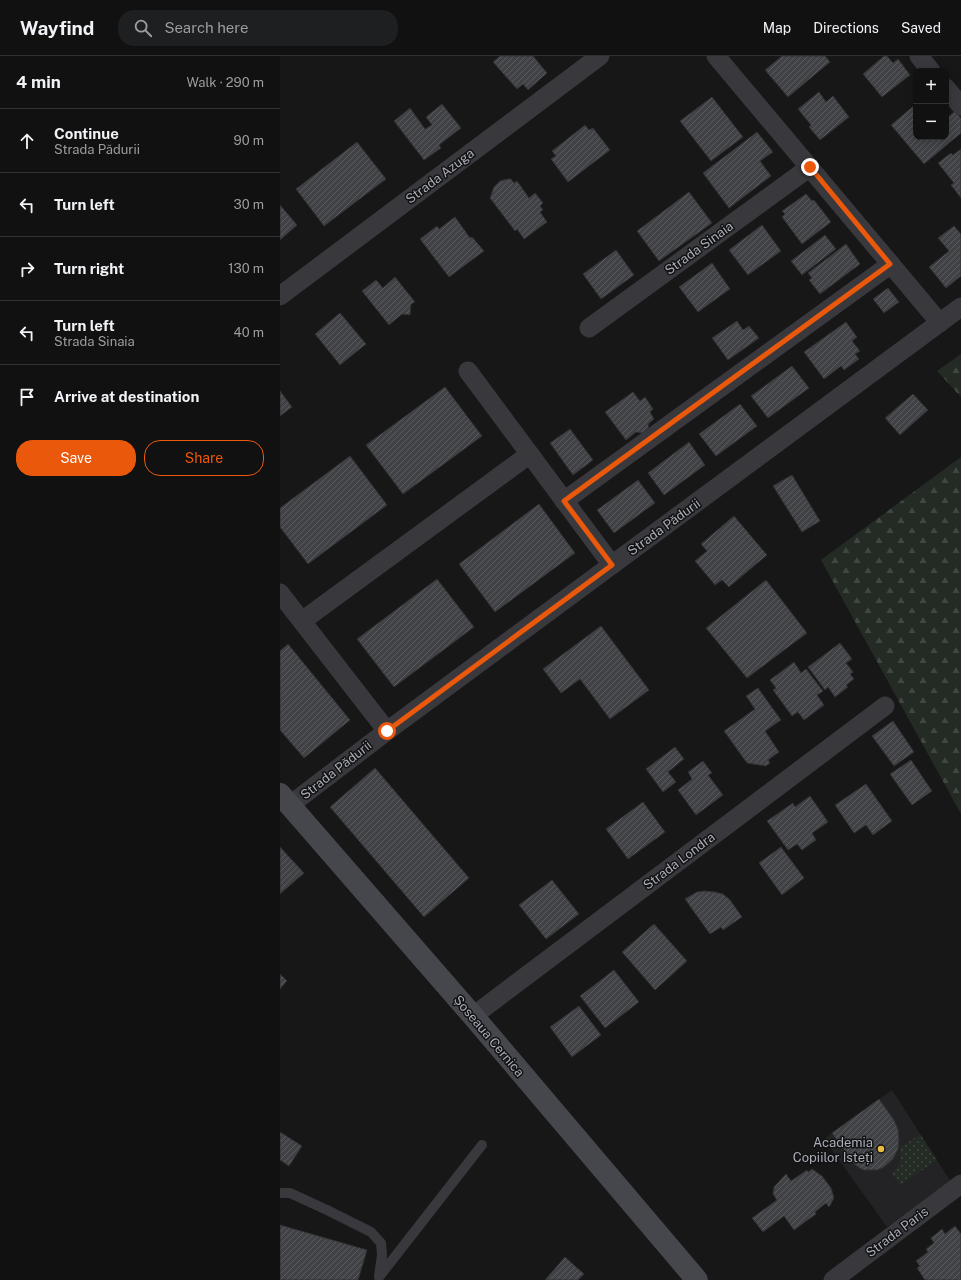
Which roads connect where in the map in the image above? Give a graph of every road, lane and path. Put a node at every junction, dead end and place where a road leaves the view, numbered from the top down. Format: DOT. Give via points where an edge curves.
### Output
graph roads {
  1 [pos="600,56"];
  2 [pos="716,56"];
  3 [pos="919,56"];
  4 [pos="929,68"];
  5 [pos="949,92"];
  6 [pos="961,106"];
  7 [pos="810,167"];
  8 [pos="890,264"];
  9 [pos="280,296"];
  10 [pos="961,307"];
  11 [pos="940,322"];
  12 [pos="589,328"];
  13 [pos="468,371"];
  14 [pos="530,454"];
  15 [pos="564,501"];
  16 [pos="612,565"];
  17 [pos="280,593"];
  18 [pos="302,621"];
  19 [pos="885,706"];
  20 [pos="387,731"];
  21 [pos="283,798"];
  22 [pos="473,1016"];
  23 [pos="482,1145"];
  24 [pos="961,1184"];
  25 [pos="280,1193"];
  26 [pos="378,1278"];
  27 [pos="696,1280"];
  28 [pos="832,1280"];
  1 -- 9 [label="street, Strada Azuga"];
  2 -- 7 [label="street"];
  3 -- 4 [label="street"];
  5 -- 6 [label="street"];
  7 -- 8 [label="street"];
  7 -- 12 [label="street, Strada Sinaia"];
  8 -- 11 [label="street"];
  8 -- 15 [label="street"];
  10 -- 11 [label="street, Strada Pădurii"];
  11 -- 16 [label="street, Strada Pădurii"];
  13 -- 14 [label="street"];
  14 -- 15 [label="street"];
  14 -- 18 [label="street"];
  15 -- 16 [label="street"];
  16 -- 20 [label="street, Strada Pădurii"];
  17 -- 18 [label="street"];
  18 -- 20 [label="street"];
  19 -- 22 [label="street, Strada Londra"];
  20 -- 21 [label="street, Strada Pădurii"];
  21 -- 22 [label="street, Șoseaua Cernica"];
  22 -- 27 [label="street, Șoseaua Cernica"];
  23 -- 26 [label="lane"];
  24 -- 28 [label="street, Strada Paris"];
  25 -- 26 [label="lane" via="290,1193 371,1232 381,1243 382,1255"];
}
